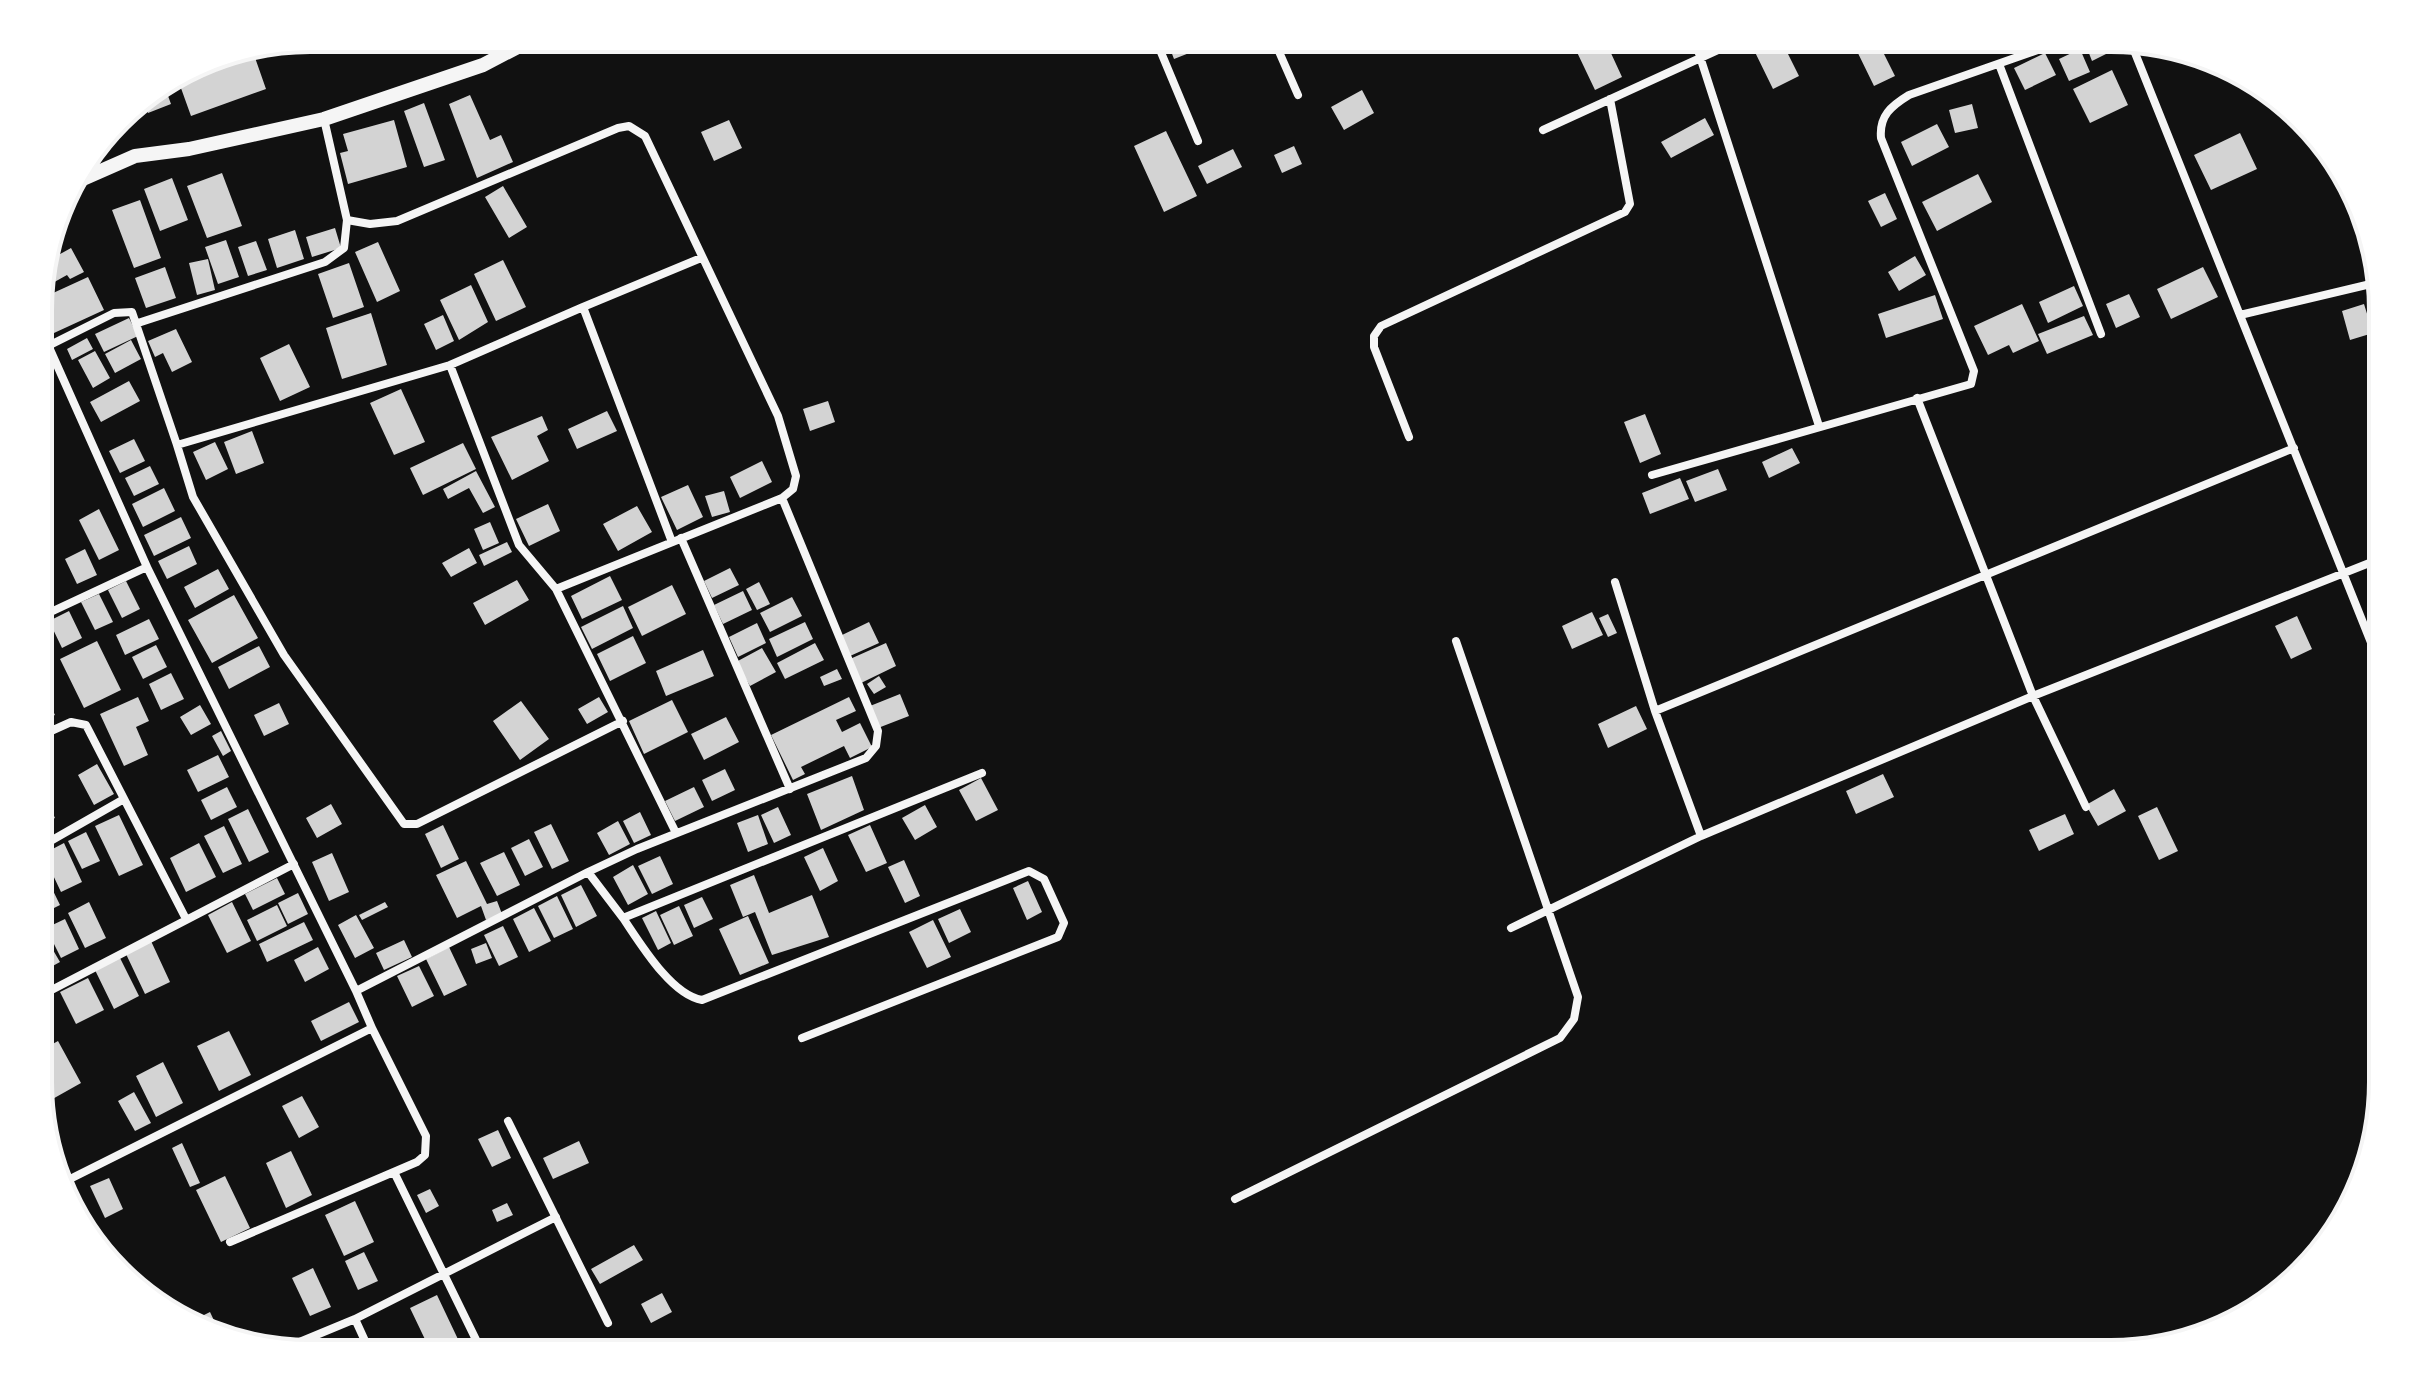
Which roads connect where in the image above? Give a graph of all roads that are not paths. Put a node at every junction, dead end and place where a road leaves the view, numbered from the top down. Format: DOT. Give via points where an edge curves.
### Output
graph roads {
  1 [pos="1279,52"];
  2 [pos="1698,52"];
  3 [pos="1711,52"];
  4 [pos="2033,52"];
  5 [pos="506,53"];
  6 [pos="1161,53"];
  7 [pos="2135,53"];
  8 [pos="1700,57"];
  9 [pos="1999,64"];
  10 [pos="1298,95"];
  11 [pos="1610,99"];
  12 [pos="324,119"];
  13 [pos="1543,130"];
  14 [pos="1198,141"];
  15 [pos="90,176"];
  16 [pos="347,220"];
  17 [pos="701,258"];
  18 [pos="2367,285"];
  19 [pos="583,307"];
  20 [pos="2240,315"];
  21 [pos="138,323"];
  22 [pos="2101,334"];
  23 [pos="52,344"];
  24 [pos="52,350"];
  25 [pos="450,365"];
  26 [pos="1917,398"];
  27 [pos="1819,426"];
  28 [pos="1409,437"];
  29 [pos="177,445"];
  30 [pos="2294,448"];
  31 [pos="1652,475"];
  32 [pos="782,498"];
  33 [pos="677,540"];
  34 [pos="2368,564"];
  35 [pos="147,567"];
  36 [pos="2344,574"];
  37 [pos="1986,575"];
  38 [pos="1615,582"];
  39 [pos="556,589"];
  40 [pos="52,611"];
  41 [pos="2368,635"];
  42 [pos="1456,641"];
  43 [pos="2033,696"];
  44 [pos="1655,711"];
  45 [pos="623,721"];
  46 [pos="52,731"];
  47 [pos="982,773"];
  48 [pos="790,789"];
  49 [pos="124,799"];
  50 [pos="2086,807"];
  51 [pos="676,833"];
  52 [pos="1701,836"];
  53 [pos="52,840"];
  54 [pos="294,864"];
  55 [pos="588,872"];
  56 [pos="1549,912"];
  57 [pos="623,918"];
  58 [pos="186,919"];
  59 [pos="1511,928"];
  60 [pos="52,990"];
  61 [pos="356,991"];
  62 [pos="372,1028"];
  63 [pos="802,1038"];
  64 [pos="508,1121"];
  65 [pos="394,1172"];
  66 [pos="72,1178"];
  67 [pos="1235,1199"];
  68 [pos="556,1217"];
  69 [pos="230,1242"];
  70 [pos="444,1274"];
  71 [pos="355,1319"];
  72 [pos="608,1323"];
  73 [pos="305,1340"];
  74 [pos="365,1340"];
  75 [pos="476,1340"];
  1 -- 10 [label="street"];
  2 -- 8 [label="street"];
  3 -- 8 [label="street"];
  4 -- 9 [label="street"];
  5 -- 12 [label="main road"];
  6 -- 14 [label="street"];
  7 -- 20 [label="street"];
  8 -- 11 [label="street"];
  8 -- 27 [label="street"];
  9 -- 22 [label="street"];
  9 -- 26 [label="street" via="1909,95 1895,104 1880,126 1974,371 1967,386"];
  11 -- 13 [label="street"];
  11 -- 28 [label="street" via="1630,204 1625,212 1381,326 1374,336"];
  12 -- 15 [label="main road" via="135,156"];
  12 -- 16 [label="street"];
  16 -- 17 [label="street" via="397,221 629,126 645,136"];
  16 -- 21 [label="street" via="344,248 335,258"];
  17 -- 19 [label="street"];
  17 -- 32 [label="street" via="790,450 796,476 793,489"];
  18 -- 20 [label="street"];
  19 -- 25 [label="street"];
  19 -- 33 [label="street"];
  20 -- 30 [label="street"];
  21 -- 23 [label="street" via="132,312 114,313"];
  21 -- 29 [label="street"];
  24 -- 35 [label="street"];
  25 -- 29 [label="street"];
  25 -- 39 [label="street" via="519,545"];
  26 -- 27 [label="street"];
  26 -- 37 [label="street"];
  27 -- 31 [label="street"];
  29 -- 45 [label="street" via="193,497 284,655 399,821 417,824"];
  30 -- 36 [label="street"];
  30 -- 37 [label="street"];
  32 -- 33 [label="street"];
  32 -- 48 [label="street" via="878,731 876,746 866,758"];
  33 -- 39 [label="street"];
  33 -- 48 [label="street"];
  34 -- 36 [label="street"];
  35 -- 40 [label="street"];
  35 -- 54 [label="street"];
  36 -- 41 [label="street"];
  36 -- 43 [label="street"];
  37 -- 43 [label="street"];
  37 -- 44 [label="street"];
  38 -- 44 [label="street"];
  39 -- 45 [label="street"];
  42 -- 56 [label="street"];
  43 -- 50 [label="street"];
  43 -- 52 [label="street"];
  44 -- 52 [label="street"];
  45 -- 51 [label="street"];
  46 -- 49 [label="street" via="71,722 86,725"];
  47 -- 57 [label="street"];
  48 -- 51 [label="street"];
  49 -- 53 [label="street"];
  49 -- 58 [label="street"];
  51 -- 55 [label="street"];
  52 -- 56 [label="street"];
  54 -- 58 [label="street"];
  54 -- 61 [label="street"];
  55 -- 57 [label="street"];
  55 -- 61 [label="street"];
  56 -- 59 [label="street"];
  56 -- 67 [label="street" via="1578,997 1574,1019 1560,1038"];
  57 -- 63 [label="street" via="651,959 688,996 702,1000 1029,871 1044,879 1064,923 1058,937"];
  58 -- 60 [label="street"];
  61 -- 62 [label="street"];
  62 -- 65 [label="street" via="426,1136 425,1155"];
  62 -- 66 [label="street"];
  64 -- 68 [label="street"];
  65 -- 69 [label="street"];
  65 -- 70 [label="street"];
  68 -- 70 [label="street"];
  68 -- 72 [label="street"];
  70 -- 71 [label="street"];
  70 -- 75 [label="street"];
  71 -- 73 [label="street"];
  71 -- 74 [label="street"];
}
